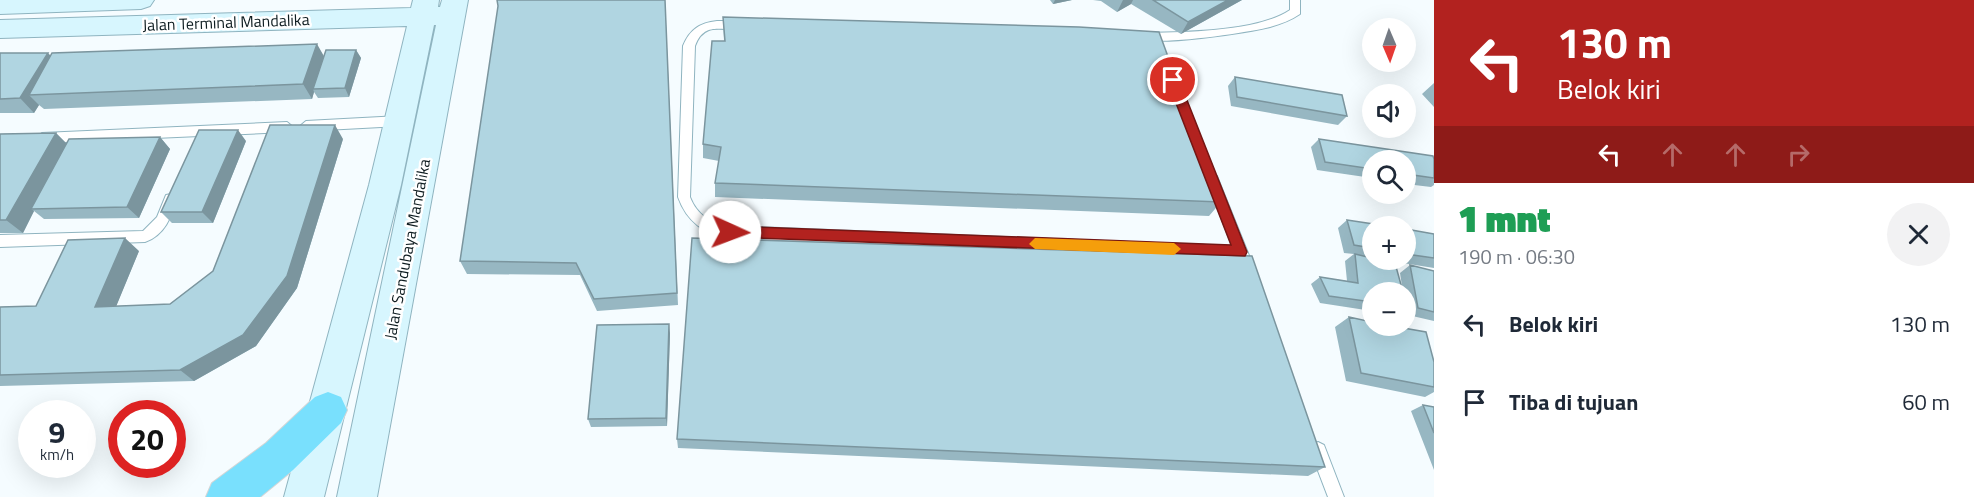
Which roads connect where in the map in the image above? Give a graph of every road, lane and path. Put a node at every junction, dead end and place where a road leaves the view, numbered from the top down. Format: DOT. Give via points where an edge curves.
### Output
graph roads {
  1 [pos="141,0"];
  2 [pos="1295,0"];
  3 [pos="0,5"];
  4 [pos="439,8"];
  5 [pos="748,25"];
  6 [pos="0,29"];
  7 [pos="1129,37"];
  8 [pos="399,121"];
  9 [pos="23,138"];
  10 [pos="1207,166"];
  11 [pos="178,182"];
  12 [pos="0,242"];
  13 [pos="1240,252"];
  14 [pos="1249,274"];
  15 [pos="328,410"];
  16 [pos="1314,441"];
  17 [pos="226,497"];
  18 [pos="304,497"];
  19 [pos="357,497"];
  20 [pos="1336,497"];
  1 -- 3 [label="main road"];
  2 -- 7 [label="lane" via="1296,11 1285,19 1159,42"];
  4 -- 6 [label="main road, Jalan Terminal Mandalika"];
  4 -- 8 [label="main road"];
  4 -- 19 [label="main road, Jalan Sandubaya Mandalika"];
  5 -- 13 [label="lane" via="710,25 697,32 690,42 686,202 691,214 702,223 723,231"];
  8 -- 9 [label="lane" via="196,136"];
  8 -- 15 [label="main road"];
  10 -- 13 [label="lane"];
  11 -- 12 [label="lane" via="162,222 145,236"];
  13 -- 14 [label="lane"];
  15 -- 17 [label="highway" via="294,446"];
  15 -- 18 [label="main road"];
  16 -- 20 [label="lane"];
}
